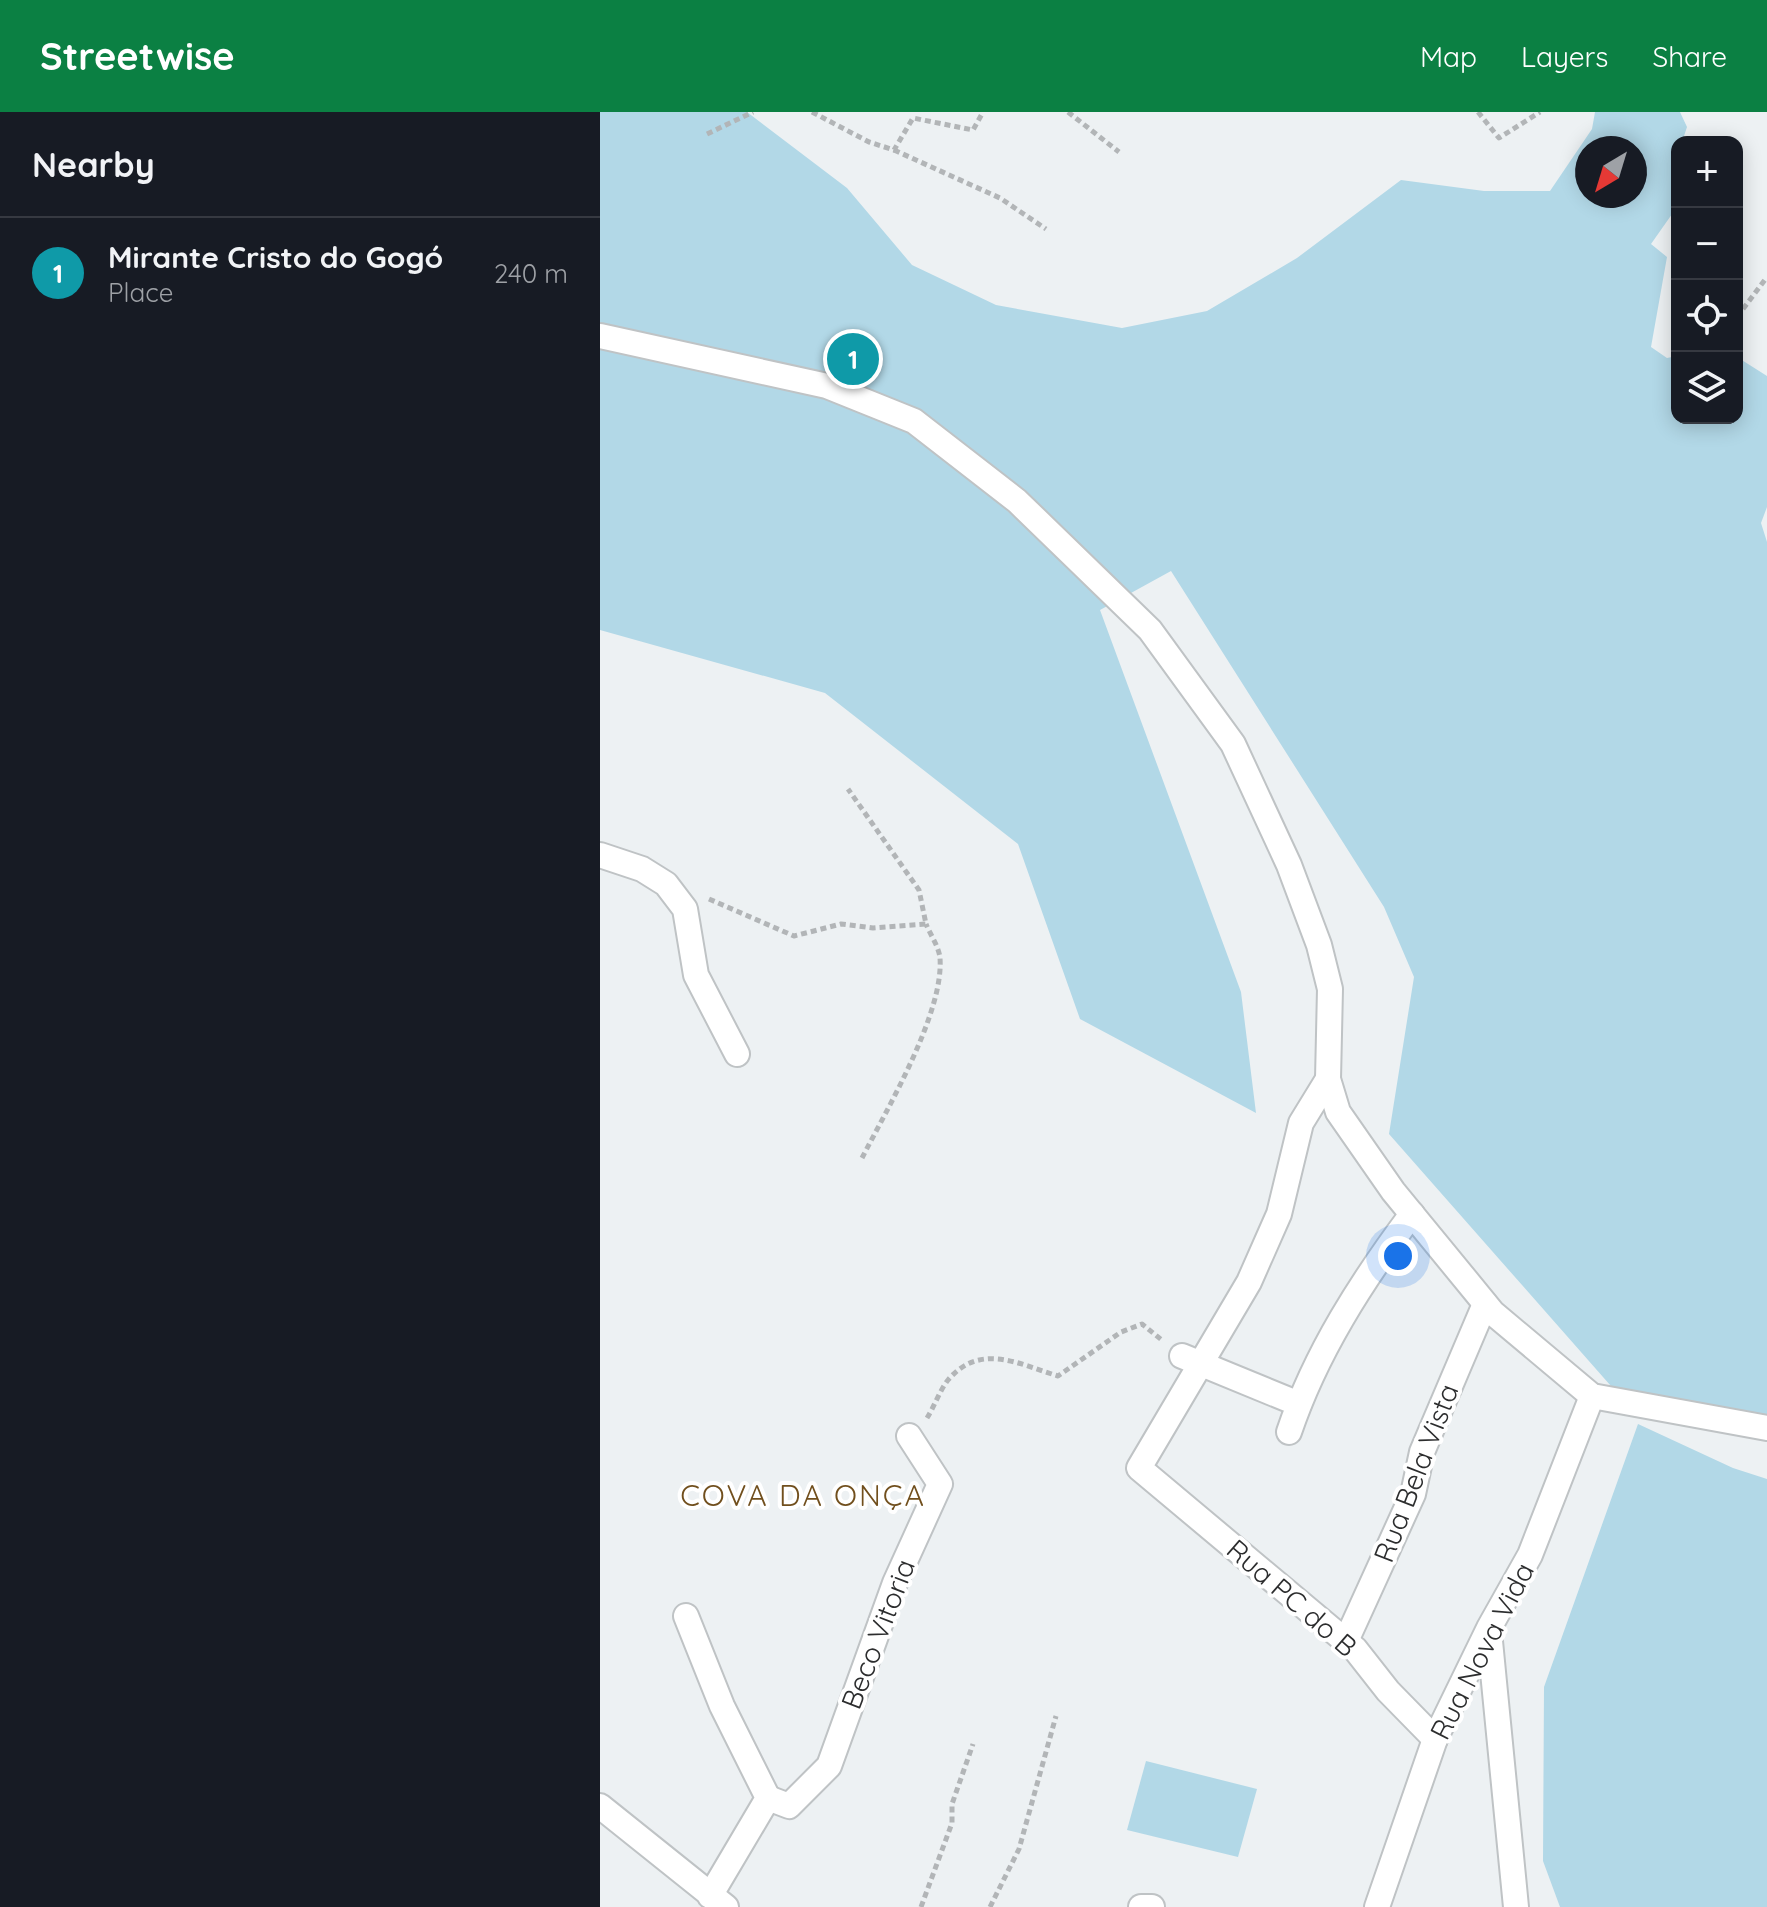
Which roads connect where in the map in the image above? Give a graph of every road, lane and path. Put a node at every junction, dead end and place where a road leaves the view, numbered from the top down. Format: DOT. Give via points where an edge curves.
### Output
graph roads {
  1 [pos="753,112"];
  2 [pos="812,112"];
  3 [pos="983,112"];
  4 [pos="1068,112"];
  5 [pos="1478,112"];
  6 [pos="1540,112"];
  7 [pos="707,134"];
  8 [pos="894,150"];
  9 [pos="1119,152"];
  10 [pos="1046,229"];
  11 [pos="1767,277"];
  12 [pos="1743,309"];
  13 [pos="600,336"];
  14 [pos="848,789"];
  15 [pos="600,855"];
  16 [pos="666,884"];
  17 [pos="926,924"];
  18 [pos="737,1054"];
  19 [pos="1328,1079"];
  20 [pos="862,1158"];
  21 [pos="1412,1214"];
  22 [pos="1485,1304"];
  23 [pos="1192,1361"];
  24 [pos="1592,1396"];
  25 [pos="1299,1404"];
  26 [pos="1767,1428"];
  27 [pos="1289,1432"];
  28 [pos="911,1439"];
  29 [pos="686,1616"];
  30 [pos="1489,1628"];
  31 [pos="1346,1641"];
  32 [pos="1056,1716"];
  33 [pos="1435,1739"];
  34 [pos="973,1744"];
  35 [pos="768,1798"];
  36 [pos="600,1806"];
  37 [pos="718,1902"];
  38 [pos="921,1907"];
  39 [pos="990,1907"];
  40 [pos="1142,1907"];
  41 [pos="1152,1907"];
  42 [pos="1377,1907"];
  43 [pos="1516,1907"];
  1 -- 7 [label="path"];
  2 -- 8 [label="path"];
  3 -- 8 [label="path" via="973,130 913,118"];
  4 -- 9 [label="path"];
  5 -- 6 [label="path" via="1499,138"];
  8 -- 10 [label="path" via="1000,198"];
  11 -- 12 [label="path"];
  13 -- 19 [label="street" via="827,386 914,421 1017,501 1150,630 1233,744 1289,865 1330,989"];
  14 -- 17 [label="path" via="919,890"];
  15 -- 16 [label="street" via="642,869"];
  16 -- 17 [label="path" via="794,936 841,924"];
  16 -- 18 [label="street" via="685,909 696,975"];
  17 -- 20 [label="path" via="940,957 933,1001 907,1071"];
  19 -- 21 [label="street" via="1350,1133"];
  19 -- 23 [label="street" via="1301,1123 1279,1214 1249,1282"];
  21 -- 22 [label="street"];
  21 -- 25 [label="street" via="1361,1282"];
  22 -- 24 [label="street"];
  22 -- 31 [label="street, Rua Bela Vista" via="1422,1452 1413,1494"];
  23 -- 25 [label="street"];
  23 -- 28 [label="path" via="1142,1324 1121,1332 1058,1376 995,1356 975,1359 948,1380"];
  23 -- 31 [label="street, Rua PC do B" via="1139,1468"];
  24 -- 26 [label="street"];
  24 -- 30 [label="street, Rua Nova Vida" via="1530,1555"];
  25 -- 27 [label="street"];
  28 -- 35 [label="street, Beco Vitoria" via="940,1484 895,1583 829,1766 789,1806"];
  29 -- 35 [label="street" via="722,1706"];
  30 -- 33 [label="street, Rua Nova Vida"];
  30 -- 43 [label="street"];
  31 -- 33 [label="street, Rua PC do B"];
  32 -- 39 [label="path" via="1019,1849"];
  33 -- 42 [label="street, Rua Nova Vida"];
  34 -- 38 [label="path" via="952,1804 952,1823"];
  35 -- 37 [label="street"];
  36 -- 37 [label="street"];
  40 -- 41 [label="street"];
}
